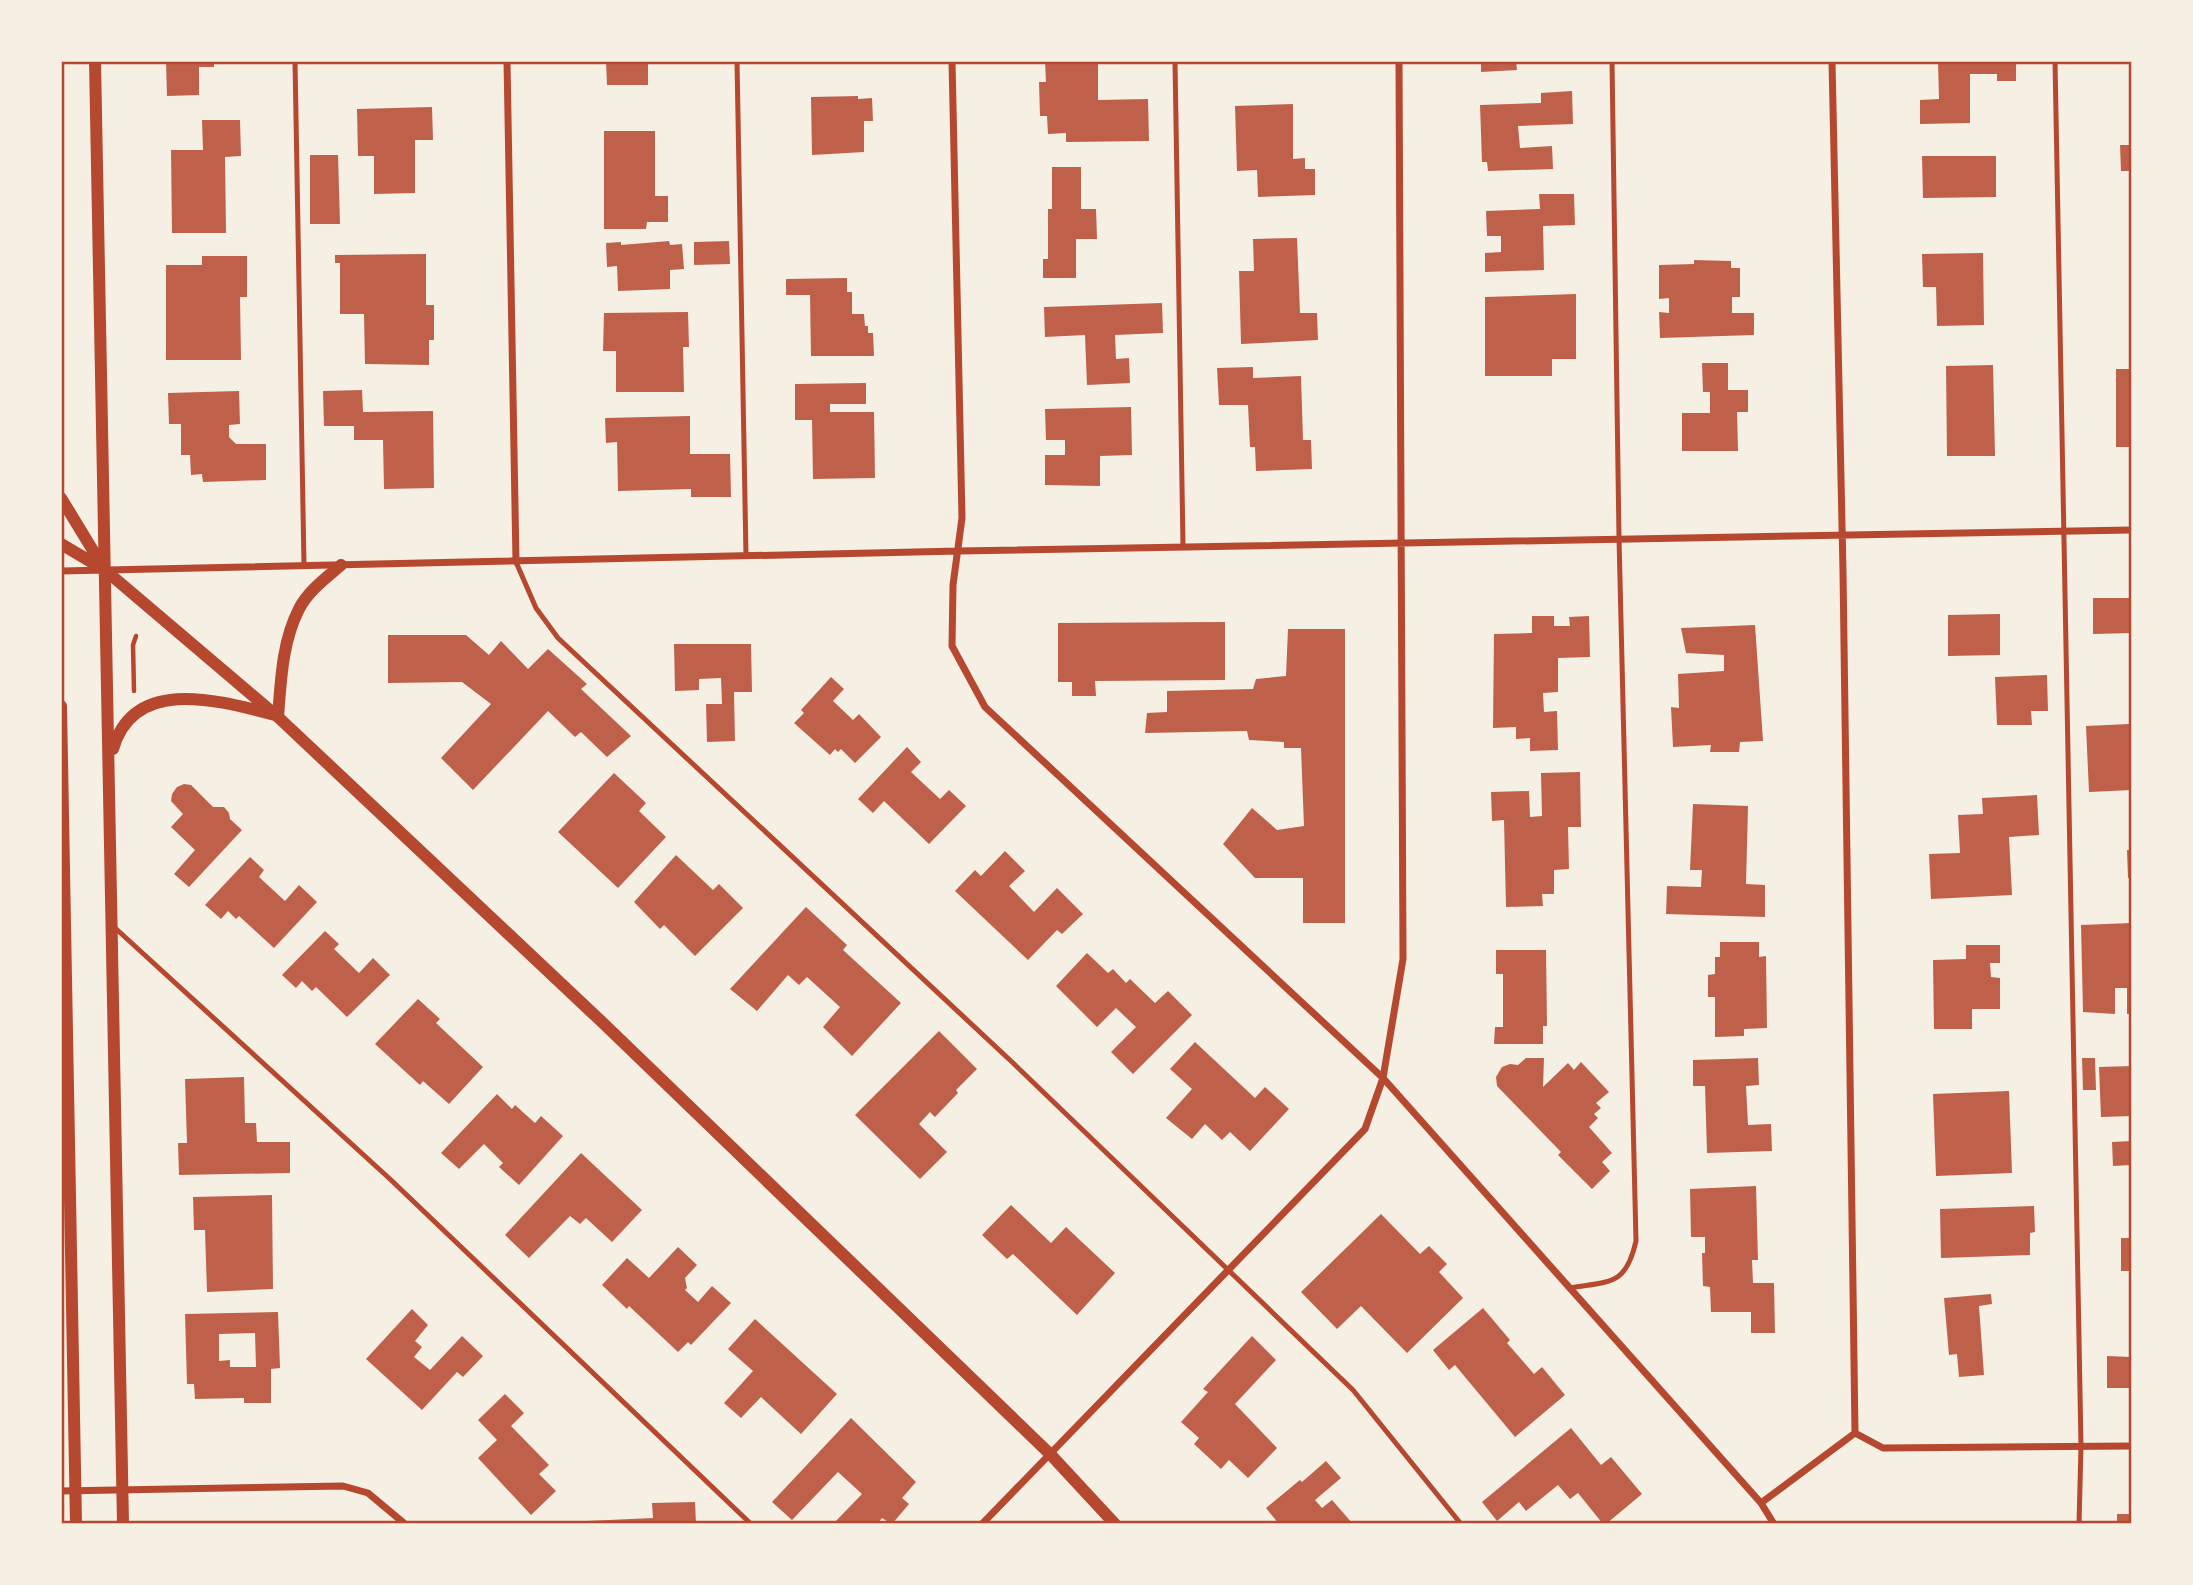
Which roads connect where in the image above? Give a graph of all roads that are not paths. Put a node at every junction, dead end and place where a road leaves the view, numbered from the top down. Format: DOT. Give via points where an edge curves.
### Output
graph roads {
  1 [pos="95,61"];
  2 [pos="295,61"];
  3 [pos="507,61"];
  4 [pos="737,61"];
  5 [pos="952,61"];
  6 [pos="1175,61"];
  7 [pos="1399,61"];
  8 [pos="1612,61"];
  9 [pos="1832,61"];
  10 [pos="2055,61"];
  11 [pos="61,498"];
  12 [pos="2132,530"];
  13 [pos="2064,531"];
  14 [pos="1842,534"];
  15 [pos="1619,538"];
  16 [pos="1402,543"];
  17 [pos="61,544"];
  18 [pos="1184,547"];
  19 [pos="960,551"];
  20 [pos="746,556"];
  21 [pos="516,562"];
  22 [pos="304,565"];
  23 [pos="341,565"];
  24 [pos="105,570"];
  25 [pos="61,571"];
  26 [pos="61,706"];
  27 [pos="278,716"];
  28 [pos="108,763"];
  29 [pos="63,853"];
  30 [pos="111,925"];
  31 [pos="1383,1078"];
  32 [pos="1228,1271"];
  33 [pos="1570,1288"];
  34 [pos="1855,1433"];
  35 [pos="2081,1446"];
  36 [pos="2132,1446"];
  37 [pos="1051,1455"];
  38 [pos="122,1490"];
  39 [pos="61,1491"];
  40 [pos="75,1491"];
  41 [pos="1761,1503"];
  42 [pos="76,1524"];
  43 [pos="123,1524"];
  44 [pos="405,1524"];
  45 [pos="751,1524"];
  46 [pos="982,1524"];
  47 [pos="1115,1524"];
  48 [pos="1461,1524"];
  49 [pos="1774,1524"];
  50 [pos="2079,1524"];
  1 -- 24 [label="street"];
  2 -- 22 [label="lane"];
  3 -- 21 [label="street"];
  4 -- 20 [label="lane"];
  5 -- 19 [label="street"];
  6 -- 18 [label="lane"];
  7 -- 16 [label="street"];
  8 -- 15 [label="lane"];
  9 -- 14 [label="street"];
  10 -- 13 [label="lane"];
  11 -- 24 [label="street"];
  12 -- 13 [label="street"];
  13 -- 14 [label="street"];
  13 -- 35 [label="lane"];
  14 -- 15 [label="street"];
  14 -- 34 [label="street"];
  15 -- 16 [label="street"];
  15 -- 33 [label="lane" via="1636,1241 1622,1276"];
  16 -- 18 [label="street"];
  16 -- 31 [label="street" via="1403,960"];
  17 -- 24 [label="street"];
  18 -- 19 [label="street"];
  19 -- 20 [label="street"];
  19 -- 31 [label="street" via="953,585 952,646 985,707"];
  20 -- 21 [label="street"];
  21 -- 23 [label="street"];
  21 -- 32 [label="lane" via="536,608 558,638 1003,1053"];
  22 -- 23 [label="street"];
  22 -- 24 [label="street"];
  23 -- 27 [label="street" via="300,606 288,637"];
  24 -- 25 [label="street"];
  24 -- 27 [label="street"];
  24 -- 28 [label="street"];
  26 -- 29 [label="street"];
  27 -- 28 [label="street" via="219,700 176,698 152,703 118,731"];
  27 -- 37 [label="street"];
  28 -- 30 [label="street"];
  29 -- 40 [label="street"];
  30 -- 38 [label="street"];
  30 -- 45 [label="lane" via="391,1180"];
  31 -- 32 [label="street" via="1365,1129"];
  31 -- 33 [label="street"];
  32 -- 37 [label="street"];
  32 -- 48 [label="lane" via="1353,1390"];
  33 -- 41 [label="street"];
  34 -- 35 [label="street" via="1883,1448"];
  34 -- 41 [label="street"];
  35 -- 36 [label="street"];
  35 -- 50 [label="lane"];
  37 -- 46 [label="street"];
  37 -- 47 [label="street"];
  38 -- 40 [label="street"];
  38 -- 43 [label="street"];
  38 -- 44 [label="street" via="343,1486 368,1493"];
  39 -- 40 [label="street"];
  40 -- 42 [label="street"];
  41 -- 49 [label="street"];
}
